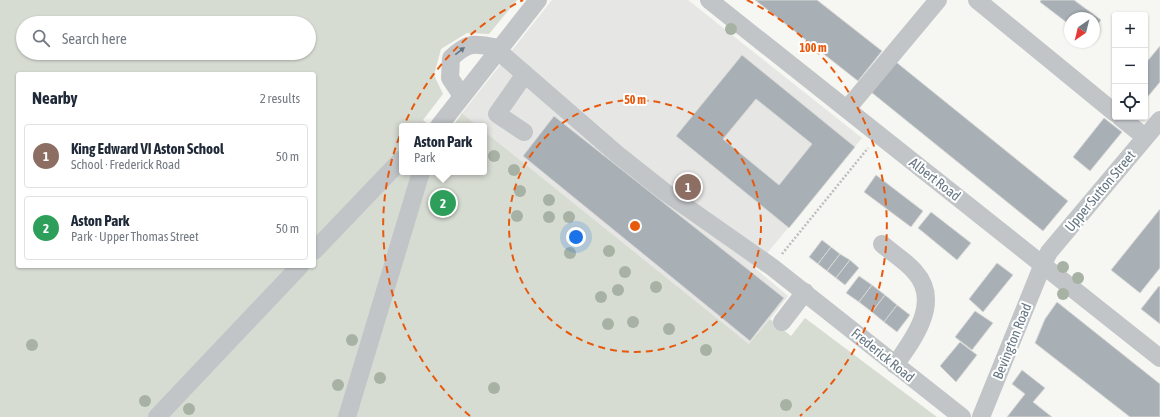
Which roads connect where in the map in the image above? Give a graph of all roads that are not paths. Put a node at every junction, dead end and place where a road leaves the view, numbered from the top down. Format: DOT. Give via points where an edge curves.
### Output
graph roads {
  1 [pos="538,0"];
  2 [pos="709,0"];
  3 [pos="938,0"];
  4 [pos="977,0"];
  5 [pos="498,49"];
  6 [pos="525,74"];
  7 [pos="462,96"];
  8 [pos="847,109"];
  9 [pos="1112,111"];
  10 [pos="1124,120"];
  11 [pos="1160,120"];
  12 [pos="440,123"];
  13 [pos="524,132"];
  14 [pos="1145,137"];
  15 [pos="399,162"];
  16 [pos="420,175"];
  17 [pos="882,244"];
  18 [pos="316,249"];
  19 [pos="1043,264"];
  20 [pos="298,268"];
  21 [pos="804,292"];
  22 [pos="782,322"];
  23 [pos="1160,358"];
  24 [pos="895,365"];
  25 [pos="157,417"];
  26 [pos="347,417"];
  27 [pos="962,417"];
  28 [pos="981,417"];
  1 -- 5 [label="street"];
  2 -- 8 [label="street, Albert Road"];
  3 -- 8 [label="street"];
  4 -- 9 [label="street"];
  5 -- 6 [label="street, Frederick Road"];
  5 -- 7 [label="street"];
  7 -- 5 [label="street, one-way" via="450,78 451,58 462,48 474,44"];
  6 -- 13 [label="street" via="497,114"];
  6 -- 21 [label="street, Frederick Road" via="665,192"];
  7 -- 12 [label="street"];
  8 -- 19 [label="street, Albert Road"];
  10 -- 14 [label="street"];
  11 -- 14 [label="street, Upper Sutton Street"];
  14 -- 19 [label="street, Upper Sutton Street" via="1050,252"];
  15 -- 18 [label="street"];
  16 -- 26 [label="street"];
  17 -- 24 [label="street" via="915,272 926,295 923,320 913,340"];
  19 -- 23 [label="street, Albert Road"];
  19 -- 28 [label="street, Bevington Road"];
  20 -- 25 [label="street"];
  21 -- 22 [label="street"];
  21 -- 24 [label="street, Frederick Road"];
  24 -- 27 [label="street, Frederick Road"];
}
